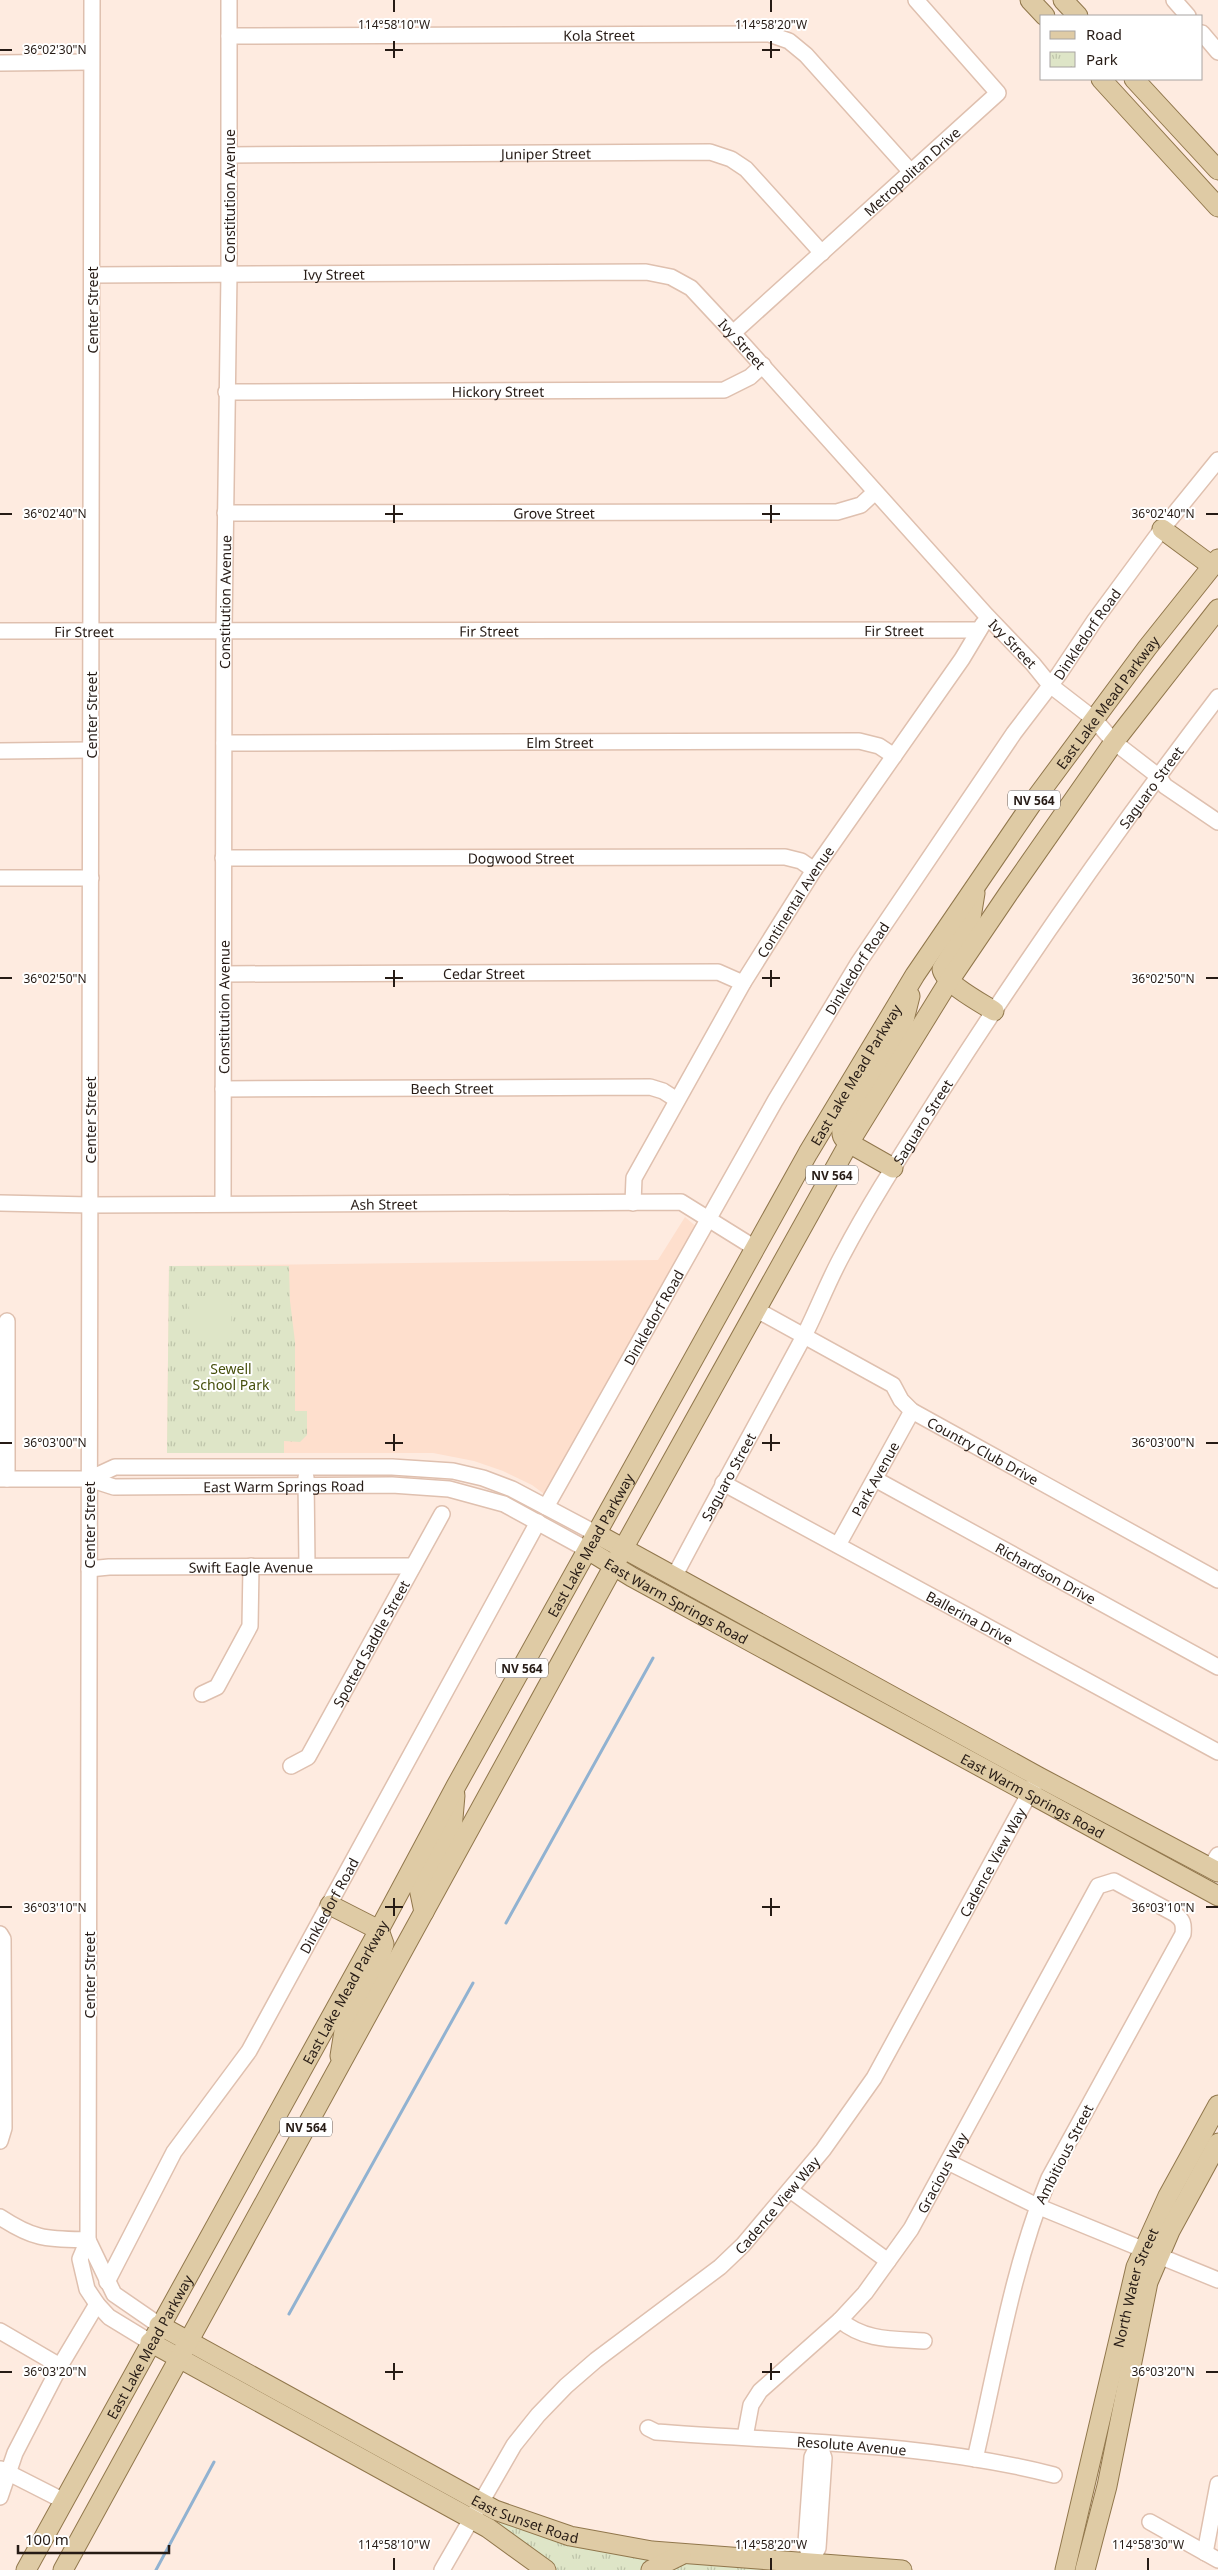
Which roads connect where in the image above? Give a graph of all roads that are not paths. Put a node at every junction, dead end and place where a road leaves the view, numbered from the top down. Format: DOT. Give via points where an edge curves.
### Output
graph roads {
  1 [pos="92,0"];
  2 [pos="229,0"];
  3 [pos="916,0"];
  4 [pos="1030,0"];
  5 [pos="1063,0"];
  6 [pos="1174,0"];
  7 [pos="1044,15"];
  8 [pos="1077,15"];
  9 [pos="1187,15"];
  10 [pos="1203,34"];
  11 [pos="229,36"];
  12 [pos="1218,52"];
  13 [pos="91,62"];
  14 [pos="0,63"];
  15 [pos="1102,80"];
  16 [pos="1135,80"];
  17 [pos="230,155"];
  18 [pos="1204,155"];
  19 [pos="1218,170"];
  20 [pos="1184,171"];
  21 [pos="911,172"];
  22 [pos="1218,207"];
  23 [pos="822,253"];
  24 [pos="229,274"];
  25 [pos="92,275"];
  26 [pos="733,332"];
  27 [pos="763,366"];
  28 [pos="226,392"];
  29 [pos="1218,460"];
  30 [pos="875,492"];
  31 [pos="225,513"];
  32 [pos="1162,529"];
  33 [pos="1215,563"];
  34 [pos="1218,609"];
  35 [pos="987,616"];
  36 [pos="224,629"];
  37 [pos="979,630"];
  38 [pos="0,631"];
  39 [pos="91,631"];
  40 [pos="1050,685"];
  41 [pos="1218,697"];
  42 [pos="1094,719"];
  43 [pos="1114,742"];
  44 [pos="224,743"];
  45 [pos="0,750"];
  46 [pos="91,750"];
  47 [pos="894,756"];
  48 [pos="1158,776"];
  49 [pos="1218,822"];
  50 [pos="224,858"];
  51 [pos="814,870"];
  52 [pos="0,878"];
  53 [pos="91,878"];
  54 [pos="977,884"];
  55 [pos="224,974"];
  56 [pos="916,976"];
  57 [pos="949,981"];
  58 [pos="743,983"];
  59 [pos="994,1011"];
  60 [pos="223,1089"];
  61 [pos="677,1100"];
  62 [pos="850,1143"];
  63 [pos="893,1168"];
  64 [pos="0,1202"];
  65 [pos="223,1203"];
  66 [pos="633,1203"];
  67 [pos="90,1204"];
  68 [pos="708,1218"];
  69 [pos="755,1248"];
  70 [pos="757,1310"];
  71 [pos="7,1321"];
  72 [pos="804,1336"];
  73 [pos="912,1412"];
  74 [pos="307,1466"];
  75 [pos="4,1479"];
  76 [pos="89,1479"];
  77 [pos="875,1479"];
  78 [pos="722,1483"];
  79 [pos="306,1485"];
  80 [pos="546,1508"];
  81 [pos="442,1514"];
  82 [pos="538,1522"];
  83 [pos="592,1542"];
  84 [pos="838,1545"];
  85 [pos="623,1549"];
  86 [pos="251,1566"];
  87 [pos="307,1566"];
  88 [pos="413,1566"];
  89 [pos="614,1567"];
  90 [pos="88,1569"];
  91 [pos="674,1577"];
  92 [pos="1218,1580"];
  93 [pos="1218,1667"];
  94 [pos="885,1693"];
  95 [pos="202,1694"];
  96 [pos="874,1710"];
  97 [pos="1218,1752"];
  98 [pos="291,1766"];
  99 [pos="1039,1777"];
  100 [pos="456,1786"];
  101 [pos="1029,1794"];
  102 [pos="1216,1865"];
  103 [pos="1107,1882"];
  104 [pos="1218,1896"];
  105 [pos="330,1905"];
  106 [pos="424,1912"];
  107 [pos="379,1930"];
  108 [pos="0,1934"];
  109 [pos="339,2068"];
  110 [pos="1218,2105"];
  111 [pos="0,2141"];
  112 [pos="1218,2143"];
  113 [pos="948,2162"];
  114 [pos="790,2190"];
  115 [pos="1037,2206"];
  116 [pos="0,2217"];
  117 [pos="88,2240"];
  118 [pos="1151,2251"];
  119 [pos="888,2261"];
  120 [pos="1218,2280"];
  121 [pos="107,2282"];
  122 [pos="96,2304"];
  123 [pos="840,2320"];
  124 [pos="159,2325"];
  125 [pos="0,2331"];
  126 [pos="188,2341"];
  127 [pos="924,2341"];
  128 [pos="150,2342"];
  129 [pos="179,2358"];
  130 [pos="60,2366"];
  131 [pos="648,2428"];
  132 [pos="745,2437"];
  133 [pos="819,2444"];
  134 [pos="976,2459"];
  135 [pos="4,2471"];
  136 [pos="1054,2475"];
  137 [pos="1218,2484"];
  138 [pos="0,2497"];
  139 [pos="64,2501"];
  140 [pos="481,2501"];
  141 [pos="471,2519"];
  142 [pos="1150,2522"];
  143 [pos="682,2555"];
  144 [pos="1212,2556"];
  145 [pos="811,2562"];
  146 [pos="26,2570"];
  147 [pos="63,2570"];
  148 [pos="442,2570"];
  149 [pos="546,2570"];
  150 [pos="651,2570"];
  151 [pos="902,2570"];
  152 [pos="1065,2570"];
  153 [pos="1085,2570"];
  1 -- 13 [label="street, Center Street"];
  2 -- 11 [label="street, Constitution Avenue"];
  3 -- 21 [label="street, Metropolitan Drive" via="998,93"];
  4 -- 7 [label="main road"];
  5 -- 8 [label="main road"];
  6 -- 9 [label="street"];
  10 -- 12 [label="street"];
  11 -- 17 [label="street, Constitution Avenue"];
  11 -- 21 [label="street, Kola Street" via="769,34 789,41 806,55"];
  13 -- 14 [label="street"];
  13 -- 25 [label="street, Center Street"];
  15 -- 20 [label="main road"];
  16 -- 18 [label="main road"];
  17 -- 23 [label="street, Juniper Street" via="710,152 731,159 746,169"];
  17 -- 24 [label="street, Constitution Avenue"];
  18 -- 19 [label="main road"];
  18 -- 20 [label="main road"];
  20 -- 22 [label="main road"];
  21 -- 23 [label="street, Metropolitan Drive"];
  23 -- 26 [label="street, Metropolitan Drive"];
  24 -- 25 [label="street, Ivy Street"];
  24 -- 26 [label="street, Ivy Street" via="646,272 671,276 691,288"];
  24 -- 28 [label="street, Constitution Avenue"];
  25 -- 39 [label="street, Center Street"];
  26 -- 27 [label="street, Ivy Street"];
  27 -- 28 [label="street, Hickory Street" via="750,377 724,390"];
  27 -- 30 [label="street, Ivy Street"];
  28 -- 31 [label="street, Constitution Avenue"];
  29 -- 32 [label="street, Dinkledorf Road"];
  30 -- 31 [label="street, Grove Street" via="861,504 837,512"];
  30 -- 35 [label="street, Ivy Street"];
  31 -- 36 [label="street, Constitution Avenue"];
  32 -- 33 [label="main road"];
  32 -- 40 [label="street, Dinkledorf Road"];
  33 -- 42 [label="main road, East Lake Mead Parkway / NV 564"];
  34 -- 43 [label="main road, East Lake Mead Parkway / NV 564"];
  35 -- 37 [label="street, Continental Avenue"];
  35 -- 40 [label="street, Ivy Street"];
  36 -- 37 [label="street, Fir Street"];
  36 -- 39 [label="street, Fir Street"];
  36 -- 44 [label="street, Constitution Avenue"];
  37 -- 47 [label="street, Continental Avenue"];
  38 -- 39 [label="street, Fir Street"];
  39 -- 46 [label="street, Center Street"];
  40 -- 42 [label="street, Ivy Street"];
  40 -- 68 [label="street, Dinkledorf Road" via="859,962"];
  41 -- 48 [label="street, Saguaro Street"];
  42 -- 43 [label="street, Ivy Street"];
  42 -- 54 [label="main road, East Lake Mead Parkway / NV 564"];
  43 -- 48 [label="street, Ivy Street"];
  43 -- 57 [label="main road, East Lake Mead Parkway / NV 564"];
  44 -- 47 [label="street, Elm Street" via="859,741 879,746"];
  44 -- 50 [label="street, Constitution Avenue"];
  45 -- 46 [label="street"];
  46 -- 53 [label="street, Center Street"];
  47 -- 51 [label="street, Continental Avenue"];
  48 -- 49 [label="street, Ivy Street" via="1165,786"];
  48 -- 59 [label="street, Saguaro Street"];
  50 -- 51 [label="street, Dogwood Street" via="785,857 801,861"];
  50 -- 55 [label="street, Constitution Avenue"];
  51 -- 58 [label="street, Continental Avenue"];
  52 -- 53 [label="street"];
  53 -- 67 [label="street, Center Street"];
  54 -- 56 [label="main road, East Lake Mead Parkway / NV 564"];
  54 -- 57 [label="main road" via="970,924 942,969"];
  55 -- 58 [label="street, Cedar Street" via="718,972"];
  55 -- 60 [label="street, Constitution Avenue"];
  56 -- 62 [label="main road" via="902,1028 842,1126 843,1139"];
  56 -- 69 [label="main road, East Lake Mead Parkway / NV 564" via="808,1152"];
  57 -- 59 [label="main road"];
  57 -- 62 [label="main road, East Lake Mead Parkway / NV 564"];
  58 -- 61 [label="street, Continental Avenue"];
  59 -- 63 [label="street, Saguaro Street"];
  60 -- 61 [label="street, Beech Street" via="650,1088 663,1091"];
  60 -- 65 [label="street, Constitution Avenue"];
  61 -- 66 [label="street, Continental Avenue" via="634,1178"];
  62 -- 63 [label="main road"];
  62 -- 70 [label="main road, East Lake Mead Parkway / NV 564"];
  63 -- 72 [label="street, Saguaro Street" via="842,1255"];
  64 -- 67 [label="street, Ash Street"];
  65 -- 66 [label="street, Ash Street"];
  65 -- 67 [label="street, Ash Street"];
  66 -- 68 [label="street, Ash Street" via="681,1202"];
  67 -- 76 [label="street, Center Street"];
  68 -- 69 [label="street, Ash Street"];
  68 -- 80 [label="street, Dinkledorf Road"];
  69 -- 83 [label="main road, East Lake Mead Parkway / NV 564"];
  70 -- 72 [label="street, Country Club Drive"];
  70 -- 85 [label="main road, East Lake Mead Parkway / NV 564"];
  71 -- 75 [label="street"];
  72 -- 73 [label="street, Country Club Drive" via="893,1385"];
  72 -- 78 [label="street, Saguaro Street"];
  73 -- 77 [label="street, Park Avenue"];
  73 -- 92 [label="street, Country Club Drive"];
  74 -- 76 [label="street, East Warm Springs Road" via="115,1467"];
  74 -- 79 [label="street"];
  74 -- 80 [label="street, East Warm Springs Road" via="453,1471 505,1486"];
  75 -- 76 [label="street, East Warm Springs Road"];
  76 -- 79 [label="street, East Warm Springs Road" via="114,1486"];
  76 -- 90 [label="street, Center Street"];
  77 -- 84 [label="street, Park Avenue"];
  77 -- 93 [label="street, Richardson Drive"];
  78 -- 84 [label="street, Ballerina Drive"];
  78 -- 91 [label="street, Saguaro Street"];
  79 -- 82 [label="street, East Warm Springs Road" via="392,1484 449,1489 504,1504"];
  79 -- 87 [label="street"];
  80 -- 83 [label="street, East Warm Springs Road"];
  81 -- 88 [label="street, Spotted Saddle Street"];
  82 -- 83 [label="street, East Warm Springs Road"];
  82 -- 105 [label="street, Dinkledorf Road"];
  83 -- 85 [label="main road, East Warm Springs Road"];
  83 -- 89 [label="main road, East Warm Springs Road"];
  83 -- 100 [label="main road, East Lake Mead Parkway / NV 564"];
  84 -- 97 [label="street, Ballerina Drive"];
  85 -- 89 [label="main road, East Lake Mead Parkway / NV 564"];
  85 -- 91 [label="main road, East Warm Springs Road"];
  86 -- 87 [label="street, Swift Eagle Avenue"];
  86 -- 90 [label="street, Swift Eagle Avenue"];
  86 -- 95 [label="street" via="250,1626 217,1687"];
  87 -- 88 [label="street, Swift Eagle Avenue"];
  88 -- 98 [label="street, Spotted Saddle Street" via="308,1757"];
  89 -- 96 [label="main road, East Warm Springs Road"];
  89 -- 106 [label="main road, East Lake Mead Parkway / NV 564"];
  90 -- 117 [label="street, Center Street"];
  91 -- 94 [label="main road, East Warm Springs Road"];
  94 -- 96 [label="main road"];
  94 -- 99 [label="main road, East Warm Springs Road"];
  96 -- 101 [label="main road, East Warm Springs Road"];
  99 -- 101 [label="street, Cadence View Way"];
  99 -- 102 [label="main road, East Warm Springs Road"];
  100 -- 106 [label="main road" via="452,1830 419,1888"];
  100 -- 107 [label="main road, East Lake Mead Parkway / NV 564"];
  101 -- 104 [label="main road, East Warm Springs Road"];
  101 -- 114 [label="street, Cadence View Way" via="874,2078 852,2112"];
  103 -- 113 [label="street, Gracious Way" via="1098,1886"];
  103 -- 115 [label="street, Ambitious Street" via="1114,1881 1175,1914 1182,1919 1184,1926 1178,1943 1048,2178"];
  105 -- 107 [label="main road"];
  105 -- 121 [label="street, Dinkledorf Road" via="249,2051 174,2152"];
  106 -- 109 [label="main road, East Lake Mead Parkway / NV 564"];
  107 -- 109 [label="main road" via="384,1944 379,1960 346,2018"];
  107 -- 124 [label="main road, East Lake Mead Parkway / NV 564"];
  108 -- 111 [label="street" via="3,1939 4,2128"];
  109 -- 126 [label="main road, East Lake Mead Parkway / NV 564"];
  110 -- 118 [label="main road, North Water Street" via="1168,2196"];
  112 -- 118 [label="main road, North Water Street"];
  113 -- 115 [label="street"];
  113 -- 119 [label="street, Gracious Way" via="927,2203"];
  114 -- 119 [label="street"];
  114 -- 140 [label="street, Cadence View Way" via="720,2267 566,2386 514,2445"];
  115 -- 118 [label="street"];
  115 -- 134 [label="street, Ambitious Street" via="1020,2258"];
  116 -- 117 [label="street" via="24,2233 44,2239"];
  117 -- 121 [label="street, Center Street"];
  117 -- 122 [label="street, Center Street" via="80,2259 87,2288"];
  118 -- 120 [label="street"];
  118 -- 152 [label="main road, North Water Street" via="1127,2300"];
  118 -- 153 [label="main road, North Water Street" via="1148,2282 1107,2486"];
  119 -- 123 [label="street, Gracious Way"];
  121 -- 124 [label="street, Center Street" via="114,2294"];
  122 -- 128 [label="street, Center Street" via="109,2317"];
  122 -- 130 [label="street"];
  123 -- 127 [label="street" via="856,2332 870,2336"];
  123 -- 132 [label="street, Gracious Way" via="760,2391 751,2405"];
  124 -- 126 [label="main road, Center Street"];
  124 -- 128 [label="main road, East Lake Mead Parkway / NV 564"];
  125 -- 130 [label="street"];
  126 -- 129 [label="main road, East Lake Mead Parkway / NV 564"];
  126 -- 140 [label="main road, East Sunset Road"];
  128 -- 129 [label="main road, Center Street"];
  128 -- 139 [label="main road, East Lake Mead Parkway / NV 564"];
  129 -- 141 [label="main road, East Sunset Road"];
  129 -- 147 [label="main road, East Lake Mead Parkway / NV 564"];
  130 -- 135 [label="street"];
  131 -- 132 [label="street, Resolute Avenue" via="656,2432"];
  132 -- 133 [label="street, Resolute Avenue"];
  133 -- 134 [label="street, Resolute Avenue"];
  133 -- 145 [label="street" via="824,2458 818,2548"];
  134 -- 136 [label="street, Resolute Avenue"];
  135 -- 138 [label="street"];
  135 -- 139 [label="street"];
  137 -- 144 [label="street"];
  139 -- 146 [label="main road, East Lake Mead Parkway / NV 564"];
  140 -- 141 [label="street, Cadence View Way"];
  140 -- 143 [label="main road, East Sunset Road" via="507,2516 570,2536"];
  141 -- 148 [label="street, Cadence View Way"];
  141 -- 149 [label="main road, East Sunset Road" via="505,2538"];
  142 -- 144 [label="street"];
  143 -- 145 [label="main road, East Sunset Road"];
  143 -- 150 [label="main road"];
  145 -- 151 [label="main road, East Sunset Road"];
}
